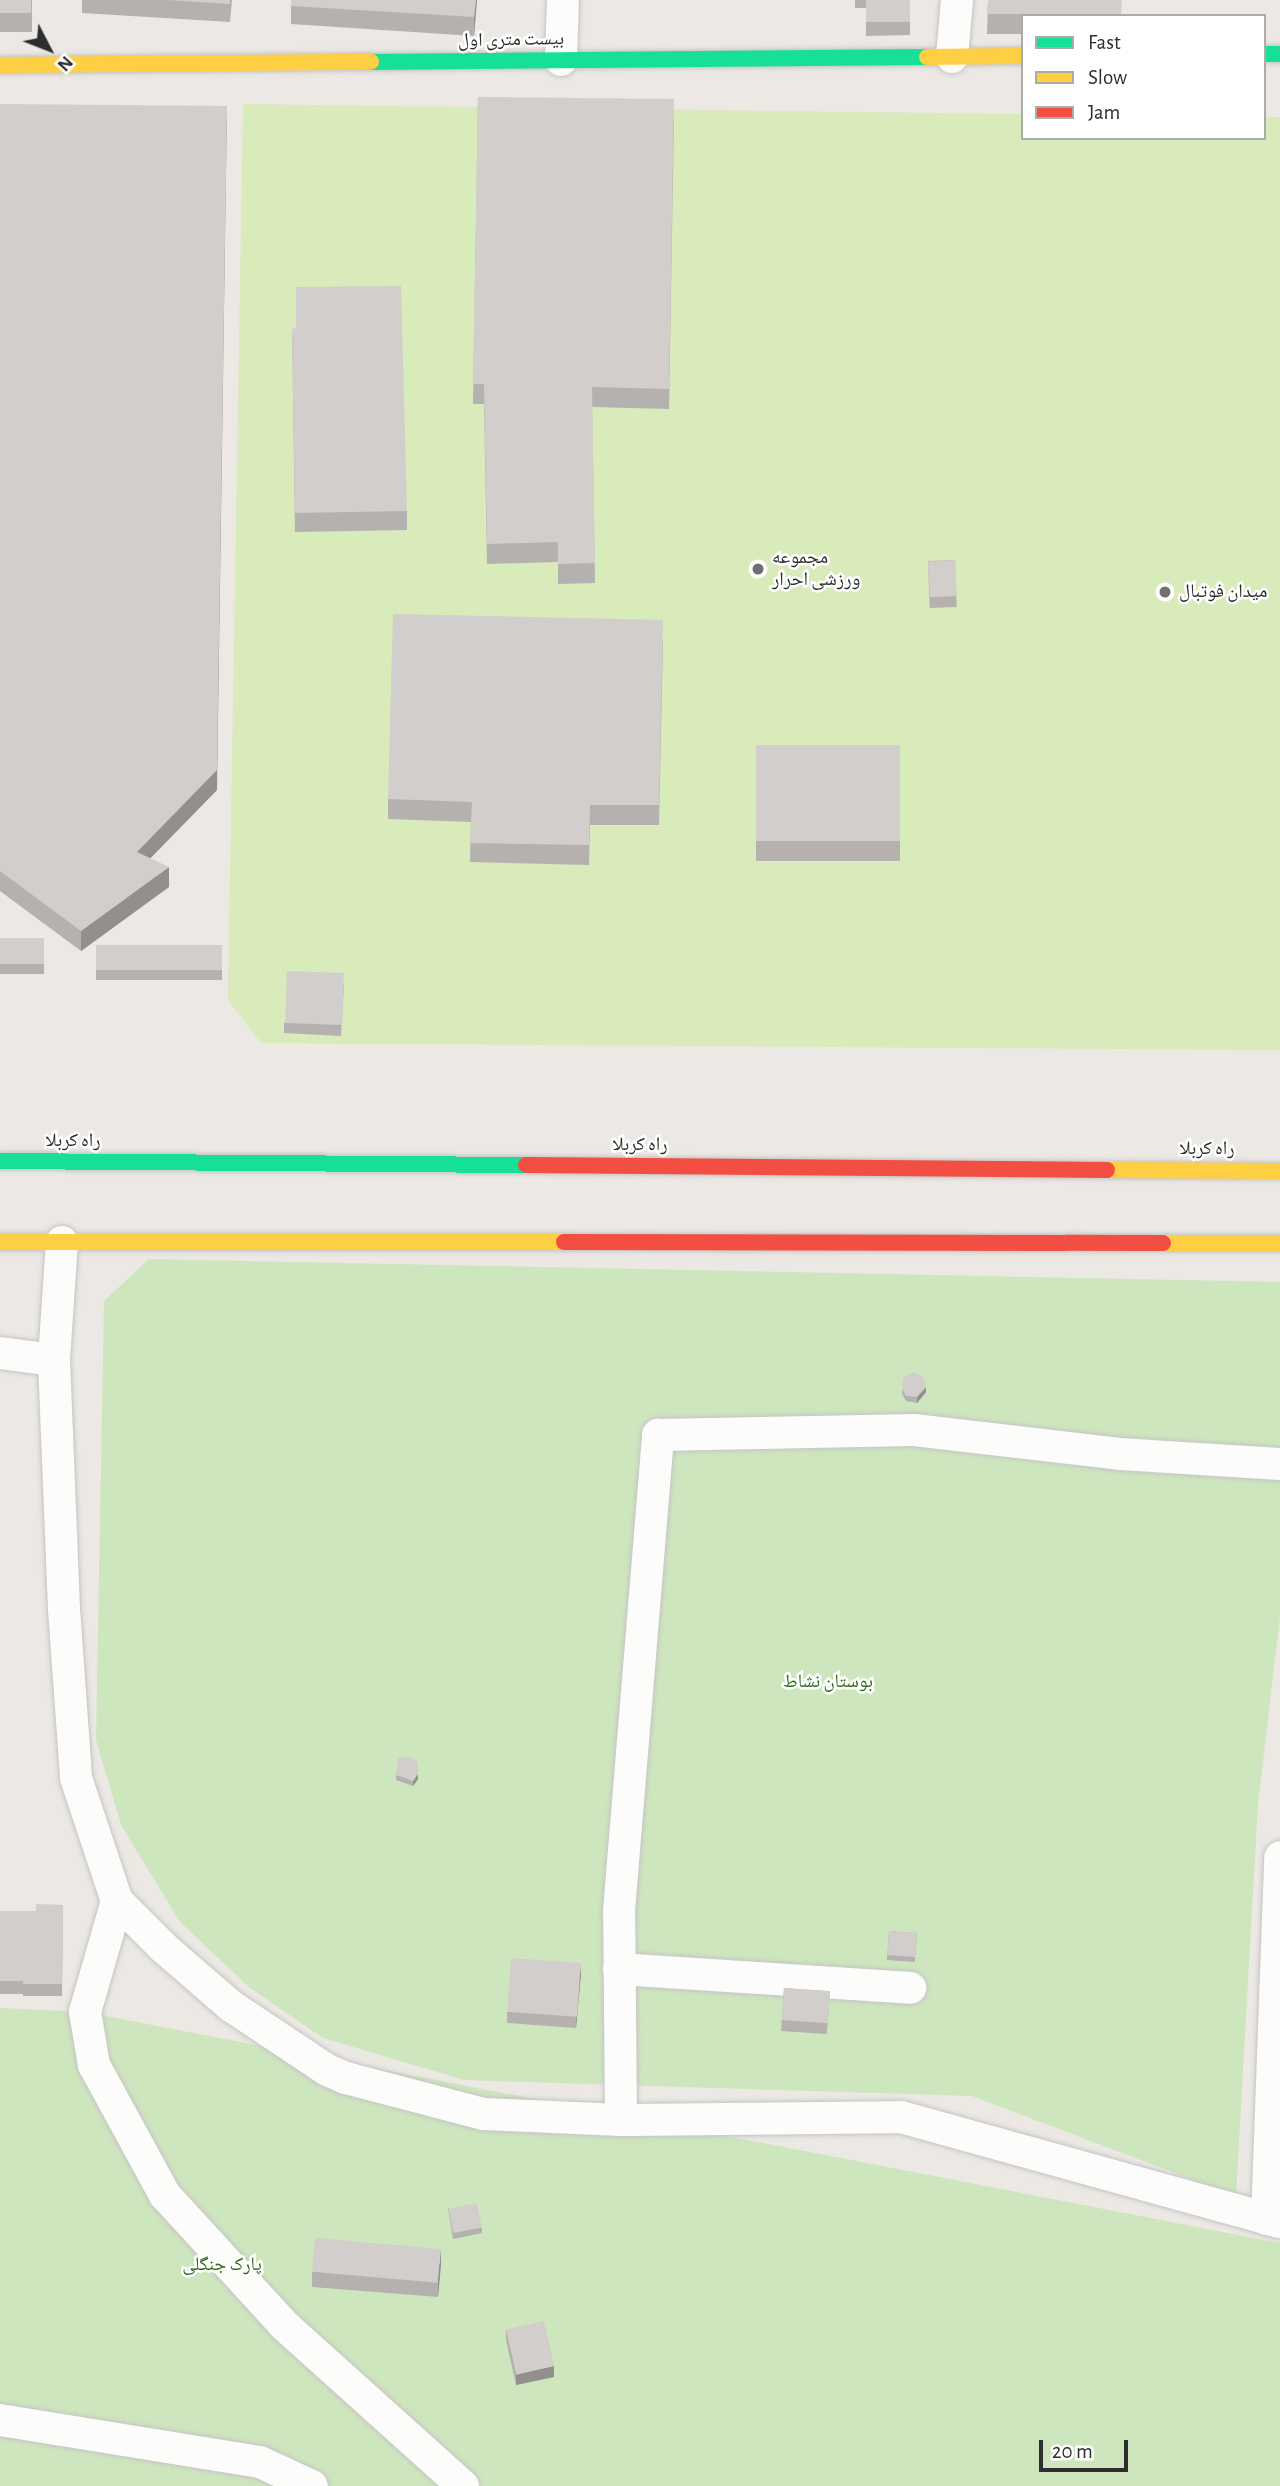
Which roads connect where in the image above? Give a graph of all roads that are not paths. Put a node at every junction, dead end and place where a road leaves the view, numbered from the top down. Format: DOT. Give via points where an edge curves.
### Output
graph roads {
  1 [pos="563,0"];
  2 [pos="957,0"];
  3 [pos="1021,56"];
  4 [pos="952,57"];
  5 [pos="561,60"];
  6 [pos="0,65"];
  7 [pos="0,1161"];
  8 [pos="1280,1171"];
  9 [pos="0,1242"];
  10 [pos="62,1242"];
  11 [pos="1280,1243"];
  12 [pos="0,1353"];
  13 [pos="54,1360"];
  14 [pos="1280,1464"];
  15 [pos="1280,1857"];
  16 [pos="117,1901"];
  17 [pos="619,1969"];
  18 [pos="910,1989"];
  19 [pos="621,2120"];
  20 [pos="1274,2220"];
  21 [pos="0,2420"];
  22 [pos="312,2486"];
  23 [pos="463,2486"];
  1 -- 5 [label="street"];
  2 -- 4 [label="street"];
  3 -- 4 [label="main road, بیست متری اول"];
  4 -- 5 [label="main road, بیست متری اول"];
  5 -- 6 [label="main road, بیست متری اول"];
  7 -- 8 [label="main road, راه کربلا"];
  9 -- 10 [label="main road"];
  10 -- 11 [label="main road"];
  10 -- 13 [label="street"];
  12 -- 13 [label="street"];
  13 -- 16 [label="street" via="76,1778"];
  14 -- 17 [label="street" via="1121,1454 914,1430 658,1435 621,1884"];
  15 -- 20 [label="street"];
  16 -- 19 [label="street" via="231,2006 327,2070 482,2114"];
  16 -- 23 [label="street" via="85,2012 94,2065 165,2195 284,2325"];
  17 -- 18 [label="street"];
  17 -- 19 [label="street"];
  19 -- 20 [label="street" via="901,2118"];
  21 -- 22 [label="street" via="260,2462"];
}
